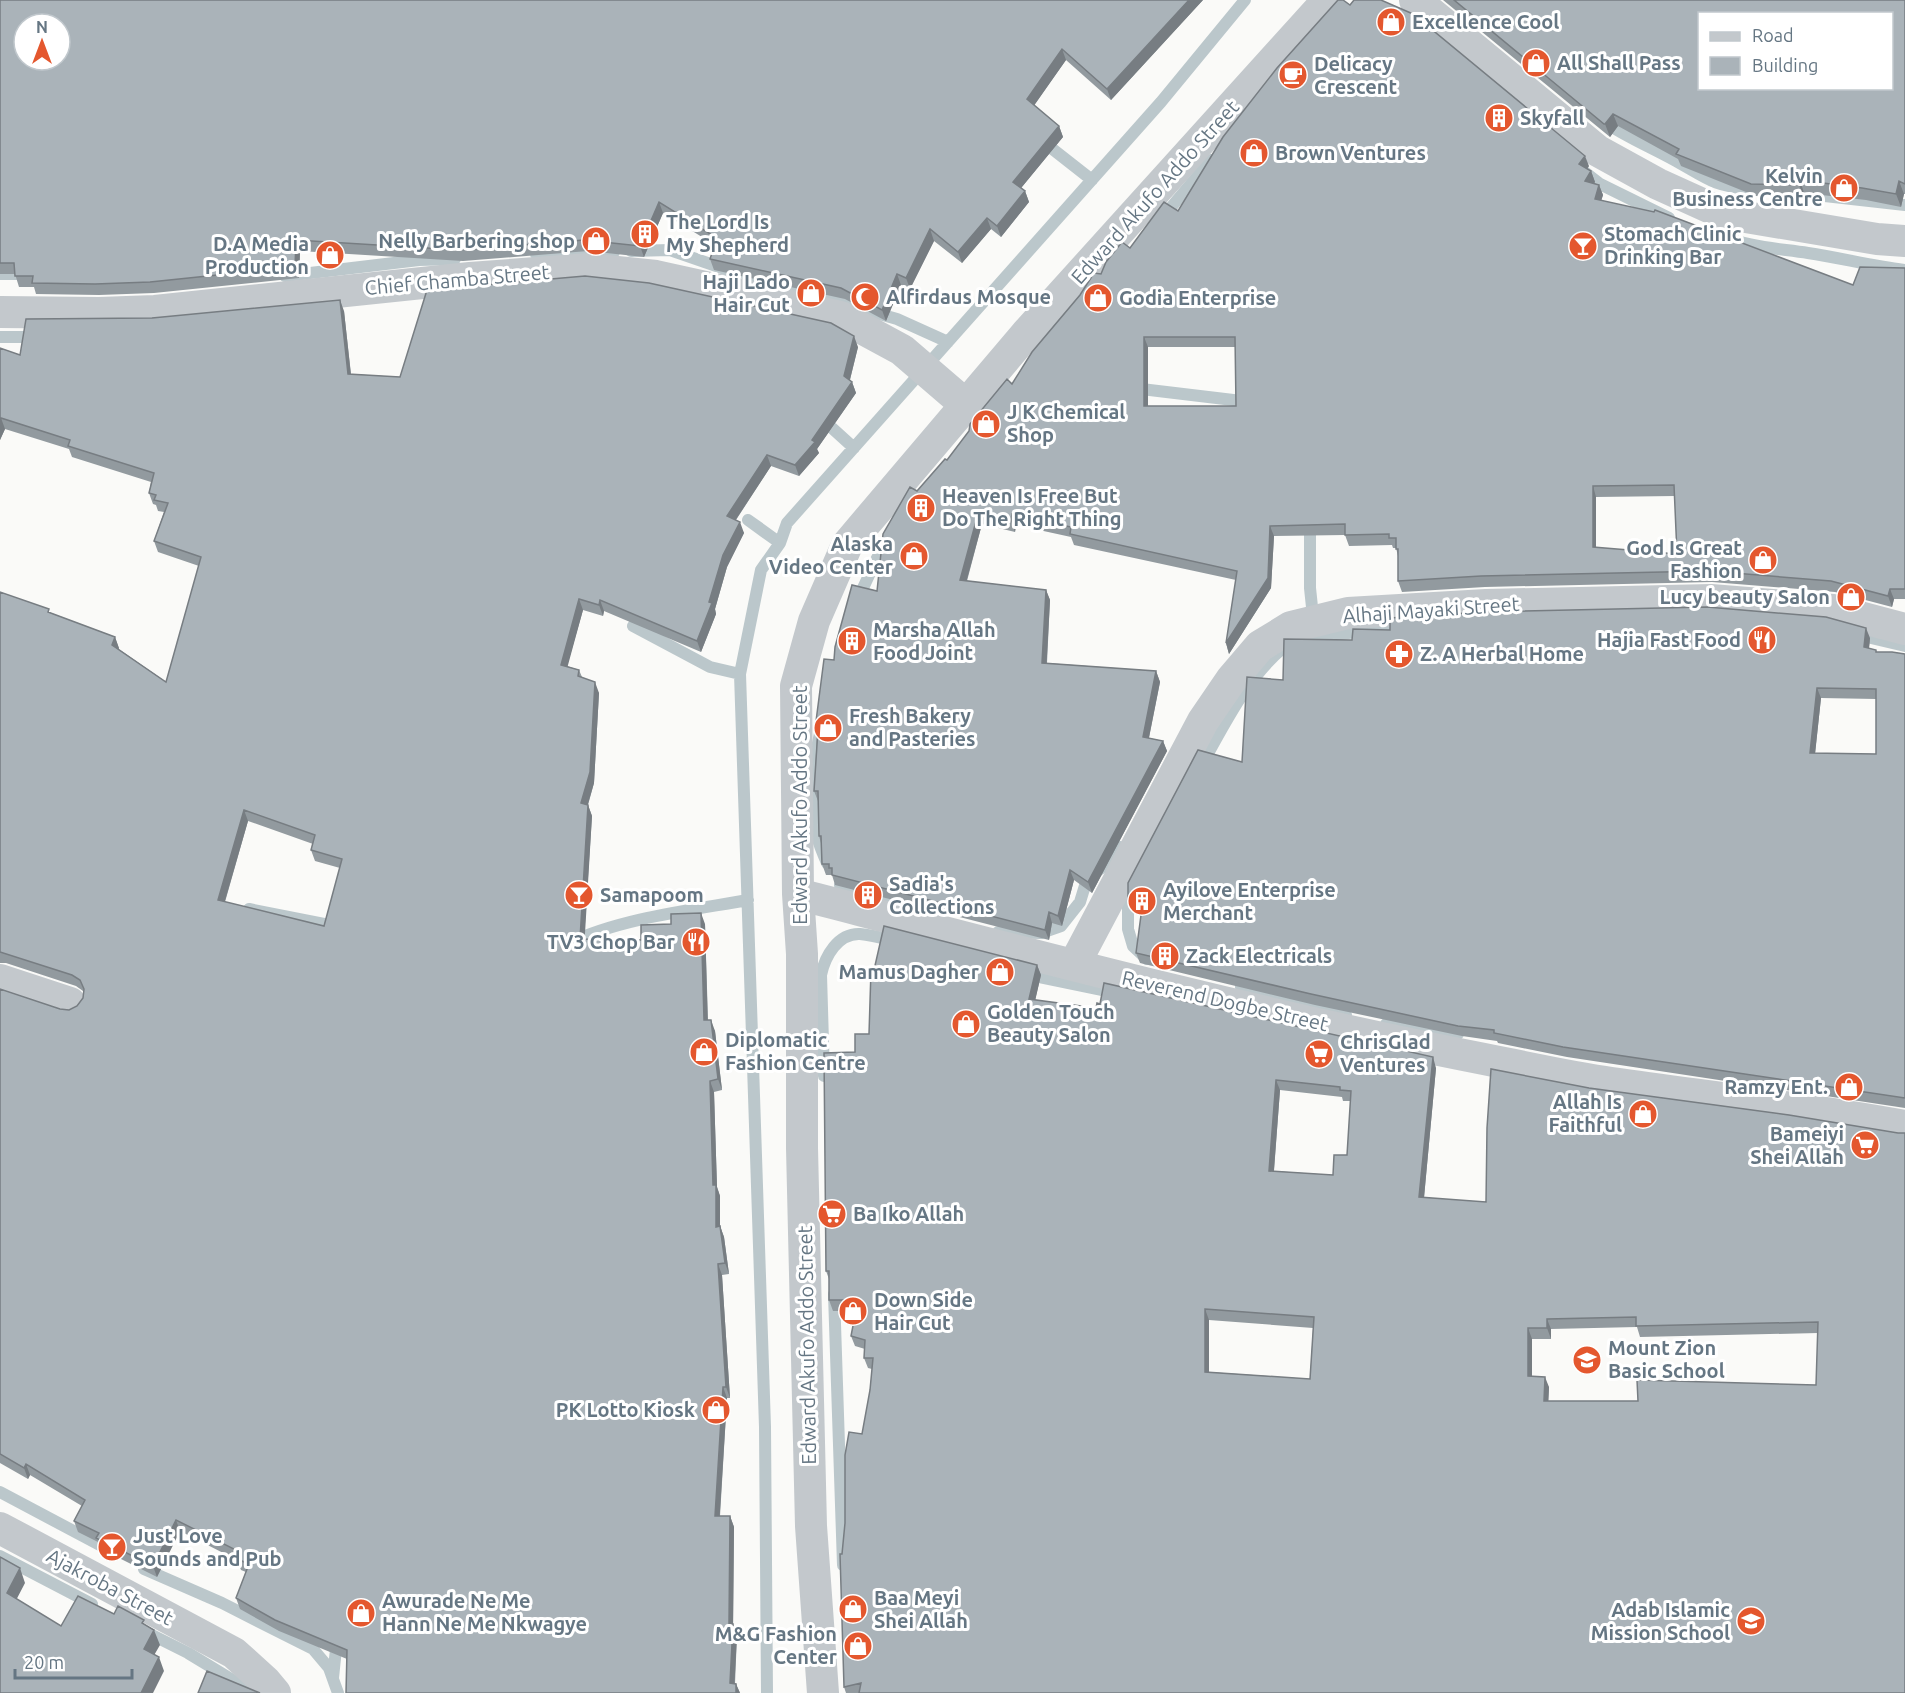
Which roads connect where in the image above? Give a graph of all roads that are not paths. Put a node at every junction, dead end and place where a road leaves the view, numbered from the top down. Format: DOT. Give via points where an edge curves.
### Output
graph roads {
  1 [pos="1328,0"];
  2 [pos="1415,0"];
  3 [pos="1905,241"];
  4 [pos="0,312"];
  5 [pos="966,405"];
  6 [pos="1905,629"];
  7 [pos="798,894"];
  8 [pos="1074,965"];
  9 [pos="0,980"];
  10 [pos="70,1004"];
  11 [pos="1905,1126"];
  12 [pos="0,1528"];
  13 [pos="275,1693"];
  14 [pos="823,1693"];
  1 -- 5 [label="street, Edward Akufo Addo Street"];
  2 -- 3 [label="street" via="1598,151 1658,184 1722,213"];
  4 -- 5 [label="street, Chief Chamba Street" via="155,311 589,269 656,276 841,317 902,350"];
  5 -- 7 [label="street, Edward Akufo Addo Street" via="847,544 814,621 796,686"];
  6 -- 8 [label="street, Alhaji Mayaki Street" via="1833,610 1711,600 1486,605 1348,613 1291,627 1260,646 1203,721"];
  7 -- 8 [label="street, Reverend Dogbe Street"];
  7 -- 14 [label="street, Edward Akufo Addo Street" via="811,1526"];
  8 -- 11 [label="street, Reverend Dogbe Street" via="1290,1018 1482,1059 1609,1083"];
  9 -- 10 [label="street"];
  12 -- 13 [label="street, Ajakroba Street" via="234,1653"];
}
